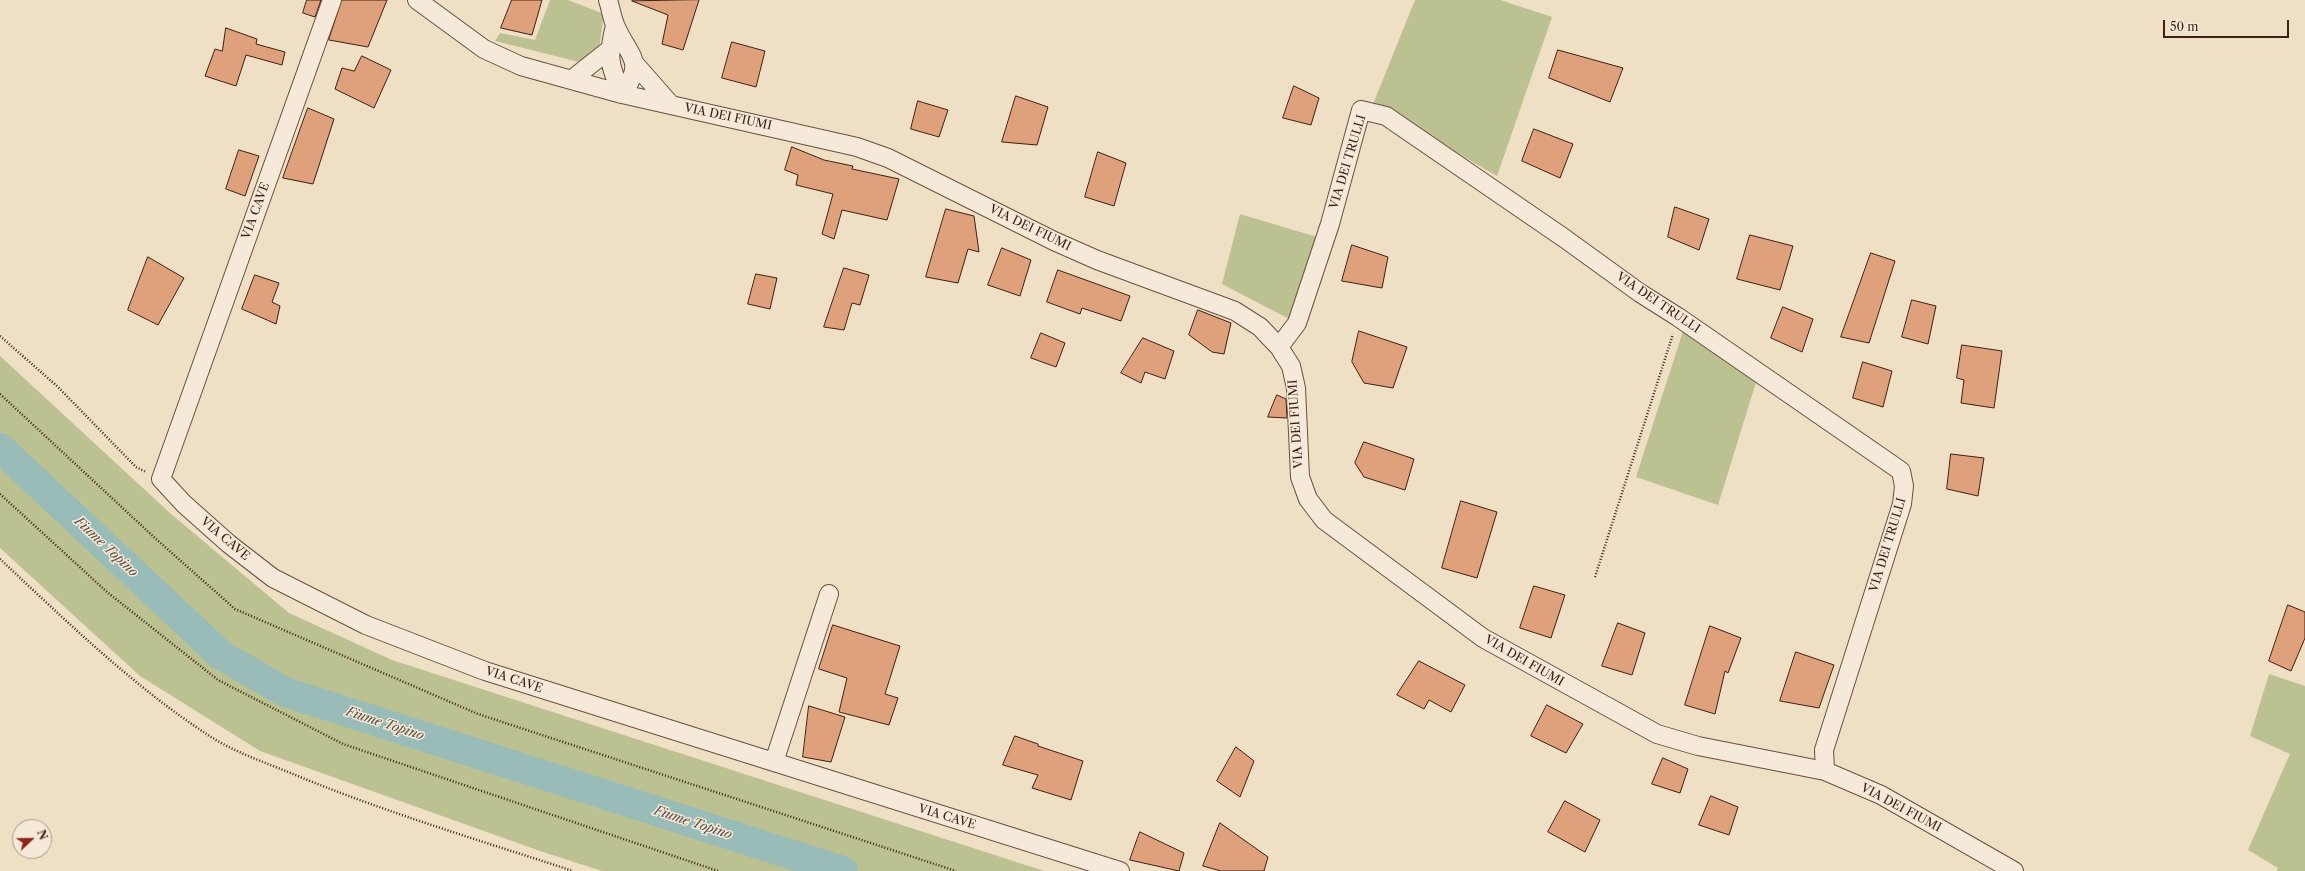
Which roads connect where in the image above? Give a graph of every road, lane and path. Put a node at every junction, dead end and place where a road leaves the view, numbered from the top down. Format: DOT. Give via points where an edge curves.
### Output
graph roads {
  1 [pos="332,0"];
  2 [pos="417,0"];
  3 [pos="608,0"];
  4 [pos="615,26"];
  5 [pos="609,50"];
  6 [pos="635,64"];
  7 [pos="571,80"];
  8 [pos="622,94"];
  9 [pos="671,105"];
  10 [pos="1678,317"];
  11 [pos="0,336"];
  12 [pos="1279,347"];
  13 [pos="161,479"];
  14 [pos="0,494"];
  15 [pos="0,559"];
  16 [pos="1595,577"];
  17 [pos="829,594"];
  18 [pos="774,762"];
  19 [pos="1825,771"];
  20 [pos="573,871"];
  21 [pos="718,871"];
  22 [pos="1120,871"];
  23 [pos="2014,871"];
  1 -- 13 [label="street, VIA CAVE"];
  2 -- 7 [label="street, VIA DEI FIUMI" via="484,49 521,66"];
  3 -- 4 [label="street, VIA DEI FIUMI"];
  4 -- 5 [label="street, VIA DEI FIUMI"];
  4 -- 6 [label="street, VIA DEI FIUMI"];
  5 -- 7 [label="street"];
  5 -- 8 [label="street, VIA DEI FIUMI" via="612,70"];
  6 -- 8 [label="street" via="633,79"];
  6 -- 9 [label="street, VIA DEI FIUMI"];
  7 -- 8 [label="street, VIA DEI FIUMI"];
  8 -- 9 [label="street, VIA DEI FIUMI"];
  9 -- 12 [label="street, VIA DEI FIUMI" via="809,134 888,158 1097,260 1235,311 1260,327"];
  10 -- 12 [label="street, VIA DEI TRULLI" via="1386,116 1362,110 1330,224 1298,323"];
  10 -- 16 [label="path"];
  10 -- 19 [label="street, VIA DEI TRULLI" via="1901,471 1904,486 1902,504 1824,750"];
  11 -- 13 [label="path" via="58,387 136,467"];
  12 -- 19 [label="street, VIA DEI FIUMI" via="1291,366 1296,388 1300,476 1308,500 1324,520 1483,638 1657,734 1698,746"];
  13 -- 18 [label="street, VIA CAVE" via="184,504 229,544 273,578 366,625 485,671"];
  14 -- 21 [label="path" via="107,592 218,680 343,744"];
  15 -- 20 [label="path" via="81,634 169,707 207,734 255,758 346,796"];
  17 -- 18 [label="street"];
  18 -- 22 [label="street, VIA CAVE"];
  19 -- 23 [label="street, VIA DEI FIUMI" via="1881,795"];
}
